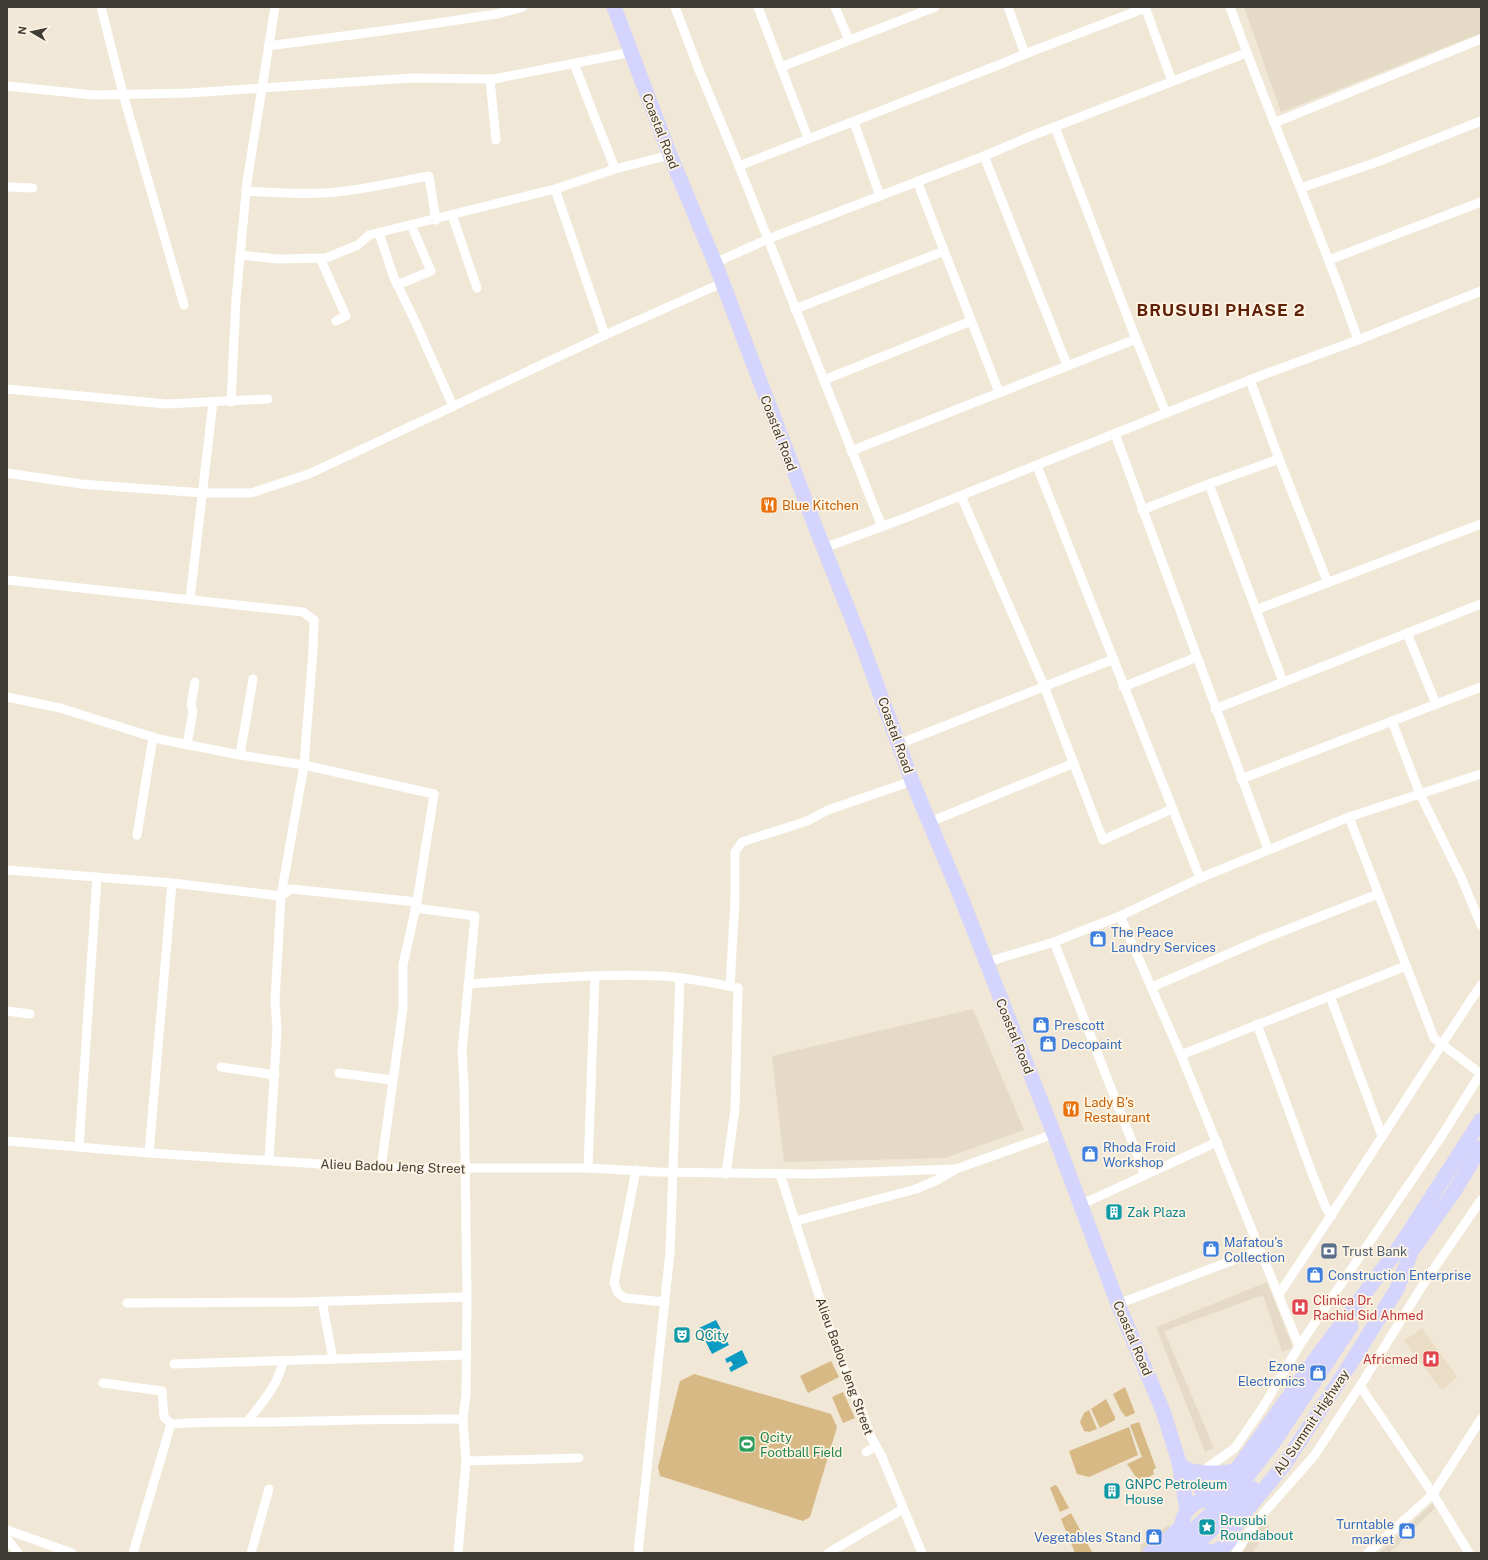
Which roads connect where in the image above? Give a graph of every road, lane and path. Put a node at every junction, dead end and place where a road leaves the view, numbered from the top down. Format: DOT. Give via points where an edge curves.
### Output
graph roads {
  1 [pos="101,7"];
  2 [pos="275,7"];
  3 [pos="524,7"];
  4 [pos="614,7"];
  5 [pos="675,7"];
  6 [pos="758,7"];
  7 [pos="835,7"];
  8 [pos="934,7"];
  9 [pos="1008,7"];
  10 [pos="1230,7"];
  11 [pos="1145,8"];
  12 [pos="1481,39"];
  13 [pos="848,40"];
  14 [pos="268,46"];
  15 [pos="632,52"];
  16 [pos="1246,53"];
  17 [pos="1025,54"];
  18 [pos="574,64"];
  19 [pos="781,67"];
  20 [pos="490,79"];
  21 [pos="1172,81"];
  22 [pos="7,86"];
  23 [pos="261,88"];
  24 [pos="122,94"];
  25 [pos="1481,121"];
  26 [pos="854,122"];
  27 [pos="1274,123"];
  28 [pos="1054,127"];
  29 [pos="808,138"];
  30 [pos="496,140"];
  31 [pos="670,156"];
  32 [pos="984,156"];
  33 [pos="739,166"];
  34 [pos="615,169"];
  35 [pos="917,181"];
  36 [pos="7,187"];
  37 [pos="33,188"];
  38 [pos="1301,188"];
  39 [pos="555,189"];
  40 [pos="246,191"];
  41 [pos="880,196"];
  42 [pos="1481,202"];
  43 [pos="452,215"];
  44 [pos="436,220"];
  45 [pos="411,225"];
  46 [pos="379,233"];
  47 [pos="768,239"];
  48 [pos="944,251"];
  49 [pos="240,255"];
  50 [pos="320,258"];
  51 [pos="1329,260"];
  52 [pos="714,263"];
  53 [pos="722,283"];
  54 [pos="397,285"];
  55 [pos="477,288"];
  56 [pos="1481,291"];
  57 [pos="184,305"];
  58 [pos="795,309"];
  59 [pos="971,320"];
  60 [pos="336,321"];
  61 [pos="605,335"];
  62 [pos="1136,339"];
  63 [pos="1358,340"];
  64 [pos="1067,365"];
  65 [pos="824,380"];
  66 [pos="1250,380"];
  67 [pos="7,389"];
  68 [pos="999,392"];
  69 [pos="268,399"];
  70 [pos="213,402"];
  71 [pos="231,402"];
  72 [pos="453,406"];
  73 [pos="1166,413"];
  74 [pos="1115,434"];
  75 [pos="851,451"];
  76 [pos="1279,459"];
  77 [pos="1037,466"];
  78 [pos="7,473"];
  79 [pos="1208,484"];
  80 [pos="203,493"];
  81 [pos="961,496"];
  82 [pos="1142,510"];
  83 [pos="1481,524"];
  84 [pos="882,527"];
  85 [pos="824,548"];
  86 [pos="7,580"];
  87 [pos="1328,583"];
  88 [pos="190,599"];
  89 [pos="1481,604"];
  90 [pos="1256,610"];
  91 [pos="1408,633"];
  92 [pos="1197,657"];
  93 [pos="1114,659"];
  94 [pos="253,679"];
  95 [pos="195,682"];
  96 [pos="1283,682"];
  97 [pos="1044,686"];
  98 [pos="1123,687"];
  99 [pos="1481,687"];
  100 [pos="7,698"];
  101 [pos="1436,704"];
  102 [pos="1215,709"];
  103 [pos="1392,721"];
  104 [pos="153,737"];
  105 [pos="899,744"];
  106 [pos="187,745"];
  107 [pos="240,755"];
  108 [pos="1074,763"];
  109 [pos="304,765"];
  110 [pos="1481,774"];
  111 [pos="1241,779"];
  112 [pos="912,781"];
  113 [pos="1420,794"];
  114 [pos="1172,809"];
  115 [pos="1349,817"];
  116 [pos="930,822"];
  117 [pos="137,835"];
  118 [pos="1268,849"];
  119 [pos="7,870"];
  120 [pos="97,877"];
  121 [pos="1200,878"];
  122 [pos="172,883"];
  123 [pos="1378,894"];
  124 [pos="282,896"];
  125 [pos="416,905"];
  126 [pos="1120,916"];
  127 [pos="1481,925"];
  128 [pos="1054,942"];
  129 [pos="987,962"];
  130 [pos="1406,966"];
  131 [pos="595,976"];
  132 [pos="680,978"];
  133 [pos="468,984"];
  134 [pos="730,986"];
  135 [pos="1152,986"];
  136 [pos="1481,986"];
  137 [pos="1330,996"];
  138 [pos="7,1011"];
  139 [pos="30,1014"];
  140 [pos="1257,1024"];
  141 [pos="1442,1044"];
  142 [pos="1182,1055"];
  143 [pos="221,1067"];
  144 [pos="339,1073"];
  145 [pos="1481,1074"];
  146 [pos="275,1075"];
  147 [pos="392,1080"];
  148 [pos="1481,1120"];
  149 [pos="1054,1134"];
  150 [pos="1382,1136"];
  151 [pos="7,1141"];
  152 [pos="1217,1142"];
  153 [pos="79,1147"];
  154 [pos="1481,1148"];
  155 [pos="149,1152"];
  156 [pos="269,1160"];
  157 [pos="381,1168"];
  158 [pos="588,1168"];
  159 [pos="465,1169"];
  160 [pos="956,1169"];
  161 [pos="636,1170"];
  162 [pos="673,1172"];
  163 [pos="726,1174"];
  164 [pos="780,1174"];
  165 [pos="1145,1175"];
  166 [pos="1481,1200"];
  167 [pos="1080,1205"];
  168 [pos="1332,1216"];
  169 [pos="796,1221"];
  170 [pos="1260,1250"];
  171 [pos="1405,1250"];
  172 [pos="1279,1294"];
  173 [pos="467,1297"];
  174 [pos="322,1301"];
  175 [pos="127,1302"];
  176 [pos="665,1302"];
  177 [pos="1118,1304"];
  178 [pos="1299,1346"];
  179 [pos="466,1355"];
  180 [pos="333,1359"];
  181 [pos="283,1360"];
  182 [pos="174,1364"];
  183 [pos="103,1383"];
  184 [pos="1360,1386"];
  185 [pos="463,1418"];
  186 [pos="1481,1419"];
  187 [pos="247,1422"];
  188 [pos="170,1424"];
  189 [pos="876,1446"];
  190 [pos="866,1452"];
  191 [pos="579,1458"];
  192 [pos="466,1461"];
  193 [pos="1189,1468"];
  194 [pos="1238,1470"];
  195 [pos="269,1489"];
  196 [pos="1433,1494"];
  197 [pos="1212,1500"];
  198 [pos="903,1509"];
  199 [pos="1187,1510"];
  200 [pos="1182,1526"];
  201 [pos="1234,1529"];
  202 [pos="7,1530"];
  203 [pos="7,1539"];
  204 [pos="1230,1550"];
  205 [pos="1202,1552"];
  206 [pos="18,1553"];
  207 [pos="72,1553"];
  208 [pos="133,1553"];
  209 [pos="252,1553"];
  210 [pos="458,1553"];
  211 [pos="638,1553"];
  212 [pos="828,1553"];
  213 [pos="922,1553"];
  214 [pos="1150,1553"];
  215 [pos="1169,1553"];
  216 [pos="1187,1553"];
  217 [pos="1368,1553"];
  218 [pos="1470,1553"];
  1 -- 24 [label="street"];
  2 -- 14 [label="street"];
  3 -- 14 [label="street" via="497,14"];
  4 -- 15 [label="main road, Coastal Road"];
  5 -- 33 [label="street"];
  6 -- 19 [label="street"];
  7 -- 13 [label="street"];
  8 -- 13 [label="street"];
  9 -- 17 [label="street"];
  10 -- 16 [label="street"];
  11 -- 17 [label="street"];
  11 -- 21 [label="street"];
  12 -- 27 [label="street"];
  13 -- 19 [label="street"];
  14 -- 23 [label="street"];
  15 -- 18 [label="street"];
  15 -- 31 [label="main road, Coastal Road"];
  16 -- 21 [label="street"];
  16 -- 27 [label="street"];
  17 -- 26 [label="street"];
  18 -- 20 [label="street"];
  18 -- 34 [label="street"];
  19 -- 29 [label="street"];
  20 -- 23 [label="street" via="411,78"];
  20 -- 30 [label="street"];
  21 -- 28 [label="street"];
  22 -- 24 [label="street" via="94,95"];
  23 -- 24 [label="street"];
  23 -- 40 [label="street"];
  24 -- 57 [label="street"];
  25 -- 38 [label="street" via="1377,162"];
  26 -- 29 [label="street"];
  26 -- 41 [label="street"];
  27 -- 38 [label="street"];
  28 -- 32 [label="street"];
  28 -- 62 [label="street"];
  29 -- 33 [label="street"];
  31 -- 34 [label="street"];
  31 -- 52 [label="main road, Coastal Road"];
  32 -- 35 [label="street"];
  32 -- 64 [label="street"];
  33 -- 47 [label="street"];
  34 -- 39 [label="street"];
  35 -- 41 [label="street"];
  35 -- 48 [label="street"];
  36 -- 37 [label="street"];
  38 -- 51 [label="street"];
  39 -- 43 [label="street"];
  39 -- 61 [label="street"];
  40 -- 44 [label="street" via="327,192 428,176"];
  40 -- 49 [label="street"];
  41 -- 47 [label="street"];
  42 -- 51 [label="street"];
  43 -- 44 [label="street"];
  43 -- 55 [label="street"];
  44 -- 45 [label="street"];
  45 -- 46 [label="street"];
  45 -- 54 [label="street" via="431,271"];
  46 -- 50 [label="street" via="369,235 358,245"];
  46 -- 54 [label="street"];
  47 -- 52 [label="street"];
  47 -- 58 [label="street"];
  48 -- 58 [label="street"];
  48 -- 59 [label="street"];
  49 -- 50 [label="street" via="278,260"];
  49 -- 71 [label="street"];
  50 -- 60 [label="street" via="346,316"];
  51 -- 63 [label="street"];
  52 -- 53 [label="main road, Coastal Road"];
  53 -- 61 [label="street"];
  53 -- 85 [label="main road, Coastal Road"];
  54 -- 72 [label="street"];
  56 -- 63 [label="street"];
  58 -- 65 [label="street"];
  59 -- 65 [label="street"];
  59 -- 68 [label="street"];
  61 -- 72 [label="street"];
  62 -- 64 [label="street"];
  62 -- 73 [label="street"];
  63 -- 66 [label="street"];
  64 -- 68 [label="street"];
  65 -- 75 [label="street"];
  66 -- 73 [label="street"];
  66 -- 76 [label="street"];
  67 -- 70 [label="street" via="166,404"];
  68 -- 75 [label="street"];
  69 -- 71 [label="street"];
  70 -- 71 [label="street"];
  70 -- 80 [label="street"];
  72 -- 80 [label="street" via="309,474 251,493"];
  73 -- 74 [label="street"];
  74 -- 77 [label="street"];
  74 -- 82 [label="street"];
  75 -- 84 [label="street"];
  76 -- 79 [label="street"];
  76 -- 87 [label="street"];
  77 -- 81 [label="street"];
  77 -- 93 [label="street"];
  78 -- 80 [label="street" via="81,484"];
  79 -- 82 [label="street"];
  79 -- 90 [label="street"];
  80 -- 88 [label="street"];
  81 -- 84 [label="street"];
  81 -- 97 [label="street"];
  82 -- 92 [label="street"];
  83 -- 87 [label="street"];
  84 -- 85 [label="street"];
  85 -- 105 [label="main road, Coastal Road"];
  86 -- 88 [label="street"];
  87 -- 90 [label="street"];
  88 -- 109 [label="street" via="303,612 314,620"];
  89 -- 91 [label="street"];
  90 -- 96 [label="street"];
  91 -- 96 [label="street"];
  91 -- 101 [label="street"];
  92 -- 98 [label="street"];
  92 -- 102 [label="street"];
  93 -- 97 [label="street"];
  93 -- 98 [label="street"];
  94 -- 107 [label="street"];
  95 -- 106 [label="street"];
  96 -- 102 [label="street"];
  97 -- 105 [label="street"];
  97 -- 108 [label="street"];
  98 -- 114 [label="street"];
  99 -- 101 [label="street"];
  100 -- 104 [label="street" via="60,708"];
  101 -- 103 [label="street"];
  102 -- 111 [label="street"];
  103 -- 111 [label="street"];
  103 -- 113 [label="street"];
  104 -- 106 [label="street"];
  104 -- 117 [label="street"];
  105 -- 112 [label="main road, Coastal Road"];
  106 -- 107 [label="street"];
  107 -- 109 [label="street"];
  108 -- 114 [label="street" via="1103,840"];
  108 -- 116 [label="street"];
  109 -- 124 [label="street"];
  109 -- 125 [label="street" via="434,794"];
  110 -- 113 [label="street"];
  111 -- 118 [label="street"];
  112 -- 116 [label="main road, Coastal Road"];
  112 -- 134 [label="street" via="742,842 738,846 735,852"];
  113 -- 115 [label="street"];
  113 -- 127 [label="street" via="1461,877"];
  114 -- 121 [label="street"];
  115 -- 118 [label="street"];
  115 -- 123 [label="street"];
  116 -- 129 [label="main road, Coastal Road"];
  118 -- 121 [label="street"];
  119 -- 120 [label="street"];
  120 -- 122 [label="street"];
  120 -- 153 [label="street"];
  121 -- 126 [label="street"];
  122 -- 124 [label="street"];
  122 -- 155 [label="street"];
  123 -- 130 [label="street"];
  123 -- 135 [label="street"];
  124 -- 125 [label="street" via="291,889"];
  124 -- 146 [label="street" via="275,1001"];
  125 -- 133 [label="street" via="475,916"];
  125 -- 147 [label="street" via="403,965 403,1008"];
  126 -- 128 [label="street"];
  126 -- 135 [label="street"];
  128 -- 129 [label="street"];
  128 -- 165 [label="street"];
  129 -- 149 [label="main road, Coastal Road"];
  130 -- 137 [label="street"];
  130 -- 141 [label="street" via="1434,1038"];
  131 -- 132 [label="street"];
  131 -- 133 [label="street"];
  131 -- 158 [label="street"];
  132 -- 134 [label="street"];
  132 -- 162 [label="street"];
  133 -- 159 [label="street" via="462,1051"];
  134 -- 163 [label="street" via="738,988 735,1109"];
  135 -- 142 [label="street"];
  136 -- 141 [label="street"];
  137 -- 140 [label="street"];
  137 -- 150 [label="street"];
  138 -- 139 [label="street"];
  140 -- 142 [label="street"];
  140 -- 168 [label="street" via="1313,1176"];
  141 -- 145 [label="street"];
  141 -- 150 [label="street"];
  142 -- 152 [label="street"];
  143 -- 146 [label="street"];
  144 -- 147 [label="street"];
  145 -- 178 [label="street"];
  146 -- 156 [label="street"];
  147 -- 157 [label="street"];
  148 -- 171 [label="main road, AU Summit Highway"];
  149 -- 160 [label="street"];
  149 -- 167 [label="main road, Coastal Road"];
  150 -- 168 [label="street"];
  151 -- 153 [label="street, Alieu Badou Jeng Street"];
  152 -- 165 [label="street"];
  152 -- 170 [label="street"];
  153 -- 155 [label="street, Alieu Badou Jeng Street"];
  154 -- 171 [label="main road, AU Summit Highway" via="1453,1192"];
  155 -- 156 [label="street, Alieu Badou Jeng Street"];
  156 -- 157 [label="street, Alieu Badou Jeng Street"];
  157 -- 159 [label="street, Alieu Badou Jeng Street"];
  158 -- 159 [label="street, Alieu Badou Jeng Street"];
  158 -- 161 [label="street, Alieu Badou Jeng Street"];
  159 -- 173 [label="street"];
  160 -- 164 [label="street, Alieu Badou Jeng Street"];
  160 -- 169 [label="street" via="916,1188"];
  161 -- 162 [label="street, Alieu Badou Jeng Street"];
  161 -- 176 [label="street" via="614,1283 618,1293 625,1298"];
  162 -- 163 [label="street, Alieu Badou Jeng Street"];
  162 -- 176 [label="street"];
  163 -- 164 [label="street, Alieu Badou Jeng Street"];
  164 -- 169 [label="street, Alieu Badou Jeng Street"];
  165 -- 167 [label="street"];
  166 -- 184 [label="street" via="1420,1290"];
  167 -- 177 [label="main road, Coastal Road"];
  168 -- 172 [label="street"];
  169 -- 189 [label="street, Alieu Badou Jeng Street" via="826,1318"];
  170 -- 172 [label="street"];
  170 -- 177 [label="street"];
  171 -- 194 [label="main road, AU Summit Highway" via="1322,1350"];
  171 -- 201 [label="main road, AU Summit Highway" via="1397,1289 1284,1465 1240,1518"];
  171 -- 215 [label="main road" via="1273,1443 1238,1488"];
  171 -- 216 [label="main road" via="1324,1392 1272,1465 1228,1514"];
  172 -- 178 [label="street"];
  173 -- 174 [label="street"];
  173 -- 179 [label="street"];
  174 -- 175 [label="street"];
  174 -- 180 [label="street"];
  176 -- 211 [label="street"];
  177 -- 193 [label="main road, Coastal Road"];
  178 -- 193 [label="street" via="1235,1448"];
  179 -- 180 [label="street"];
  179 -- 185 [label="street"];
  180 -- 181 [label="street"];
  181 -- 182 [label="street"];
  181 -- 187 [label="street" via="282,1370 275,1385"];
  183 -- 188 [label="street" via="162,1391 164,1417"];
  184 -- 196 [label="street"];
  184 -- 204 [label="street" via="1314,1456"];
  185 -- 187 [label="street"];
  185 -- 192 [label="street"];
  186 -- 196 [label="street"];
  187 -- 188 [label="street" via="199,1421"];
  188 -- 208 [label="street"];
  189 -- 190 [label="street"];
  189 -- 198 [label="street, Alieu Badou Jeng Street"];
  191 -- 192 [label="street"];
  192 -- 210 [label="street"];
  193 -- 194 [label="main road" via="1218,1474"];
  193 -- 197 [label="main road, Coastal Road"];
  193 -- 199 [label="main road, Coastal Road"];
  194 -- 197 [label="main road, AU Summit Highway"];
  195 -- 209 [label="street"];
  196 -- 217 [label="street"];
  196 -- 218 [label="street"];
  197 -- 199 [label="main road" via="1201,1500"];
  197 -- 201 [label="main road" via="1225,1506 1233,1520"];
  198 -- 212 [label="street"];
  198 -- 213 [label="street, Alieu Badou Jeng Street"];
  199 -- 200 [label="main road"];
  200 -- 205 [label="main road" via="1183,1535 1188,1542"];
  200 -- 214 [label="main road"];
  201 -- 204 [label="main road"];
  202 -- 207 [label="street"];
  203 -- 206 [label="street"];
  204 -- 205 [label="main road"];
}
